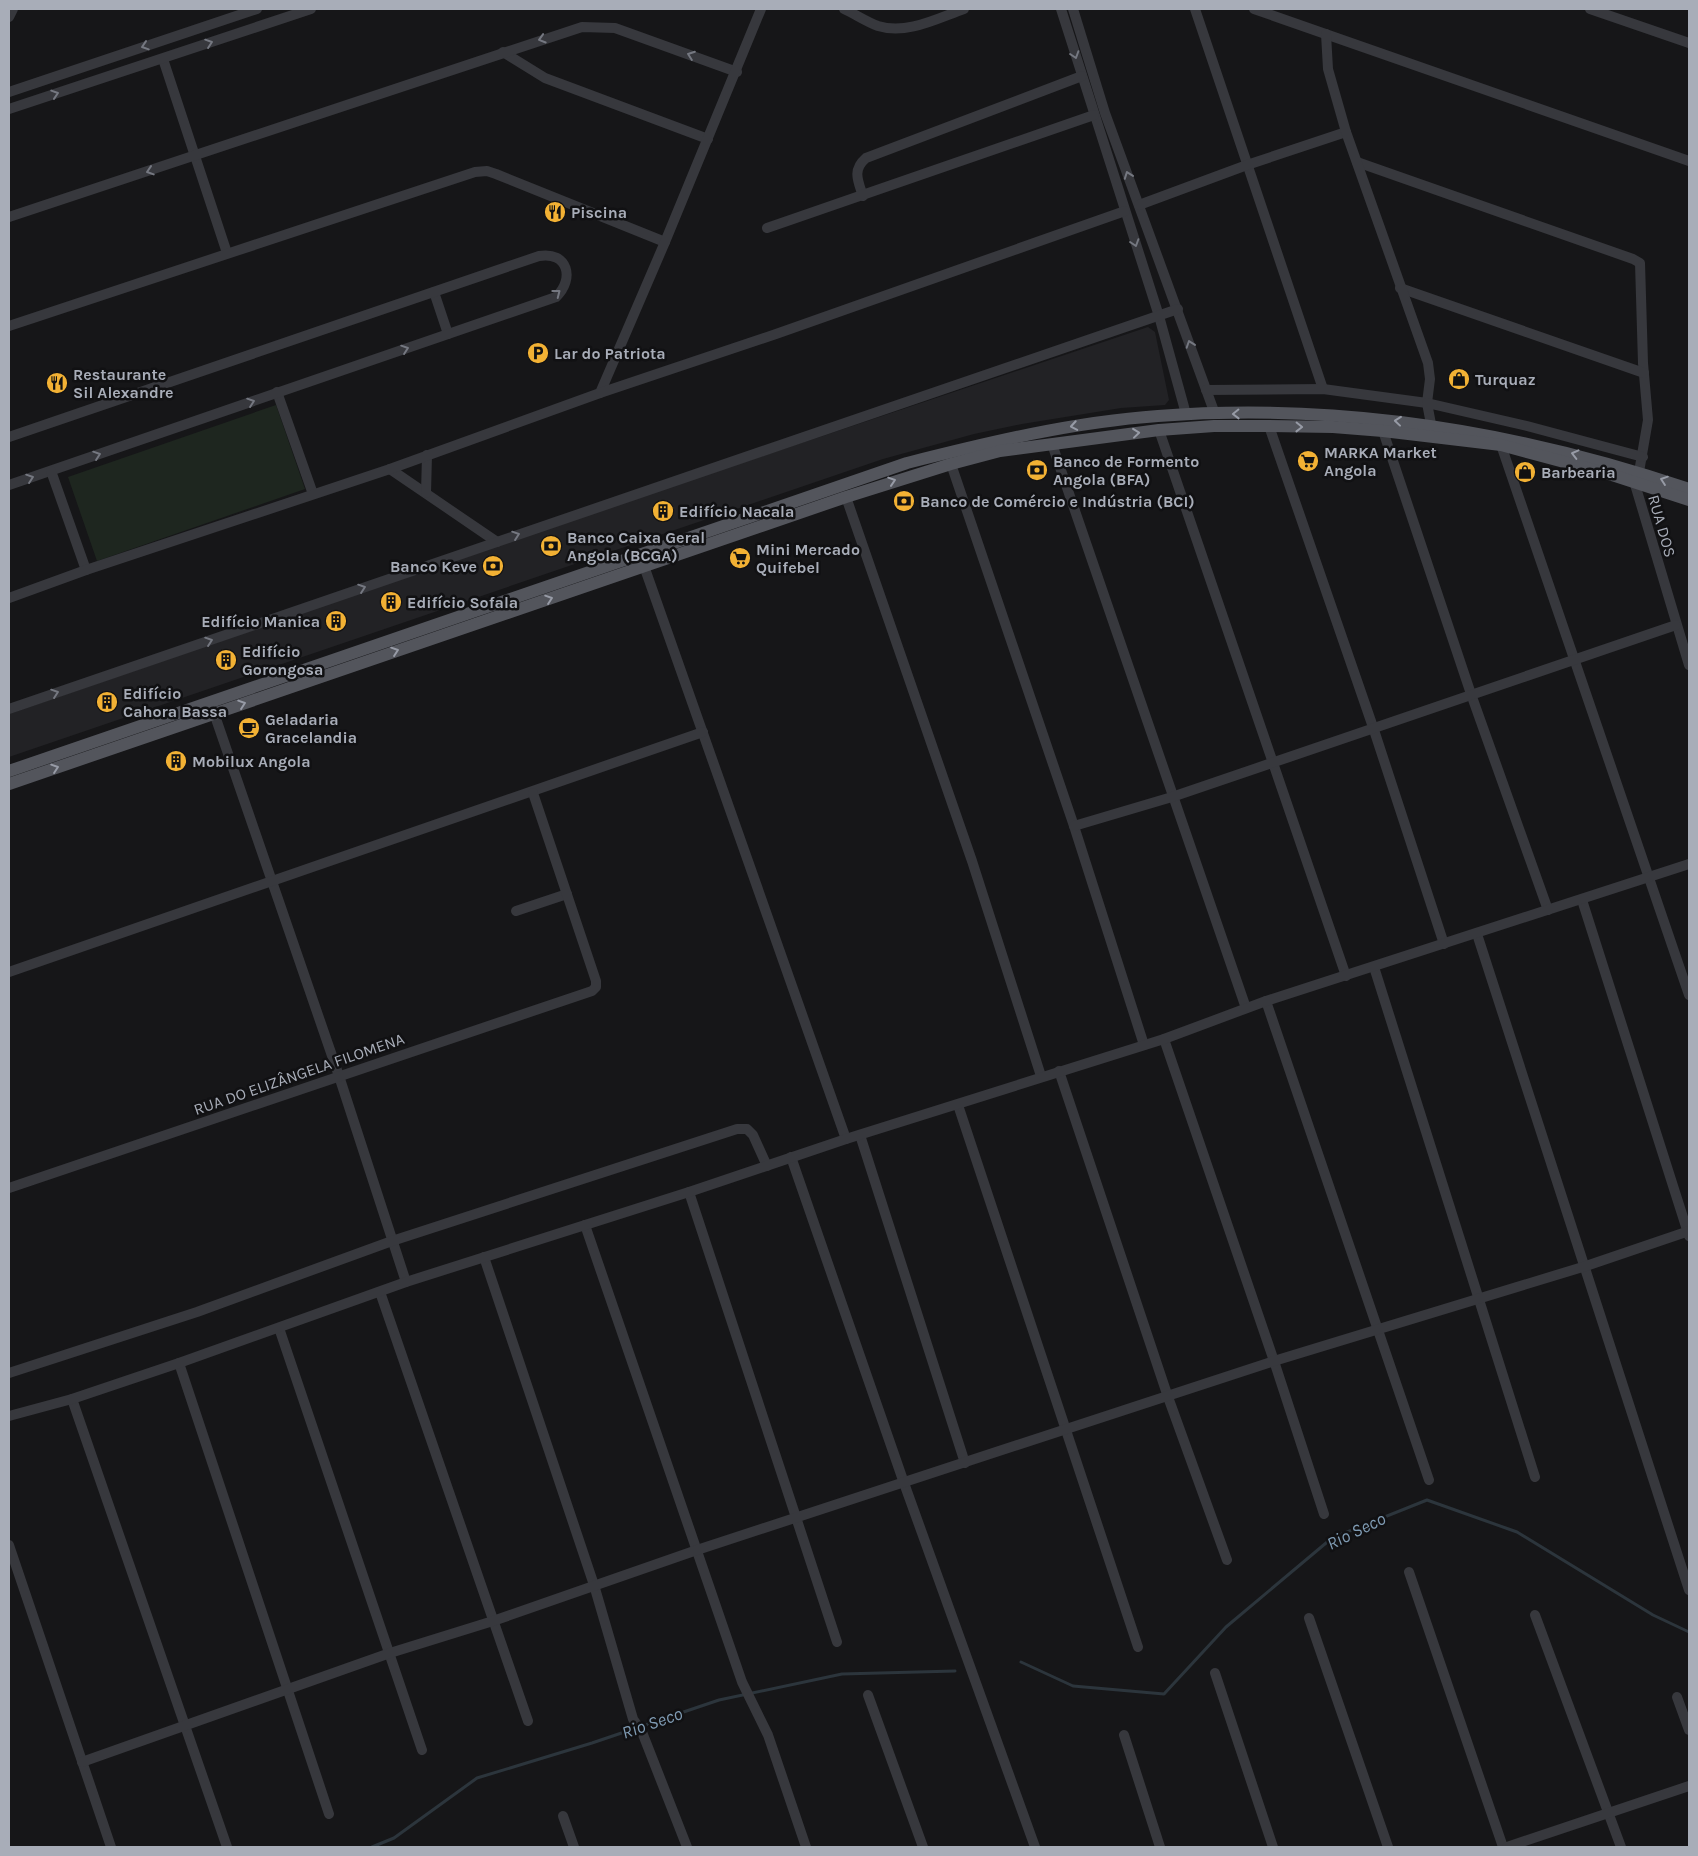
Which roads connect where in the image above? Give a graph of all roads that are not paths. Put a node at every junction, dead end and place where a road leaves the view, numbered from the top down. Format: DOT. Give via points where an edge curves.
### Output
graph roads {
  1 [pos="13,9"];
  2 [pos="257,9"];
  3 [pos="311,9"];
  4 [pos="761,9"];
  5 [pos="844,9"];
  6 [pos="964,9"];
  7 [pos="1061,9"];
  8 [pos="1073,9"];
  9 [pos="1195,9"];
  10 [pos="1254,9"];
  11 [pos="1590,9"];
  12 [pos="9,17"];
  13 [pos="1326,34"];
  14 [pos="1689,43"];
  15 [pos="503,52"];
  16 [pos="163,59"];
  17 [pos="737,72"];
  18 [pos="1082,76"];
  19 [pos="9,92"];
  20 [pos="9,109"];
  21 [pos="1094,114"];
  22 [pos="1346,132"];
  23 [pos="708,139"];
  24 [pos="196,156"];
  25 [pos="1689,160"];
  26 [pos="1357,162"];
  27 [pos="1247,165"];
  28 [pos="863,196"];
  29 [pos="1139,205"];
  30 [pos="1125,211"];
  31 [pos="9,218"];
  32 [pos="767,228"];
  33 [pos="665,242"];
  34 [pos="226,253"];
  35 [pos="1400,288"];
  36 [pos="434,292"];
  37 [pos="1178,309"];
  38 [pos="1159,316"];
  39 [pos="9,326"];
  40 [pos="448,334"];
  41 [pos="1644,373"];
  42 [pos="1206,390"];
  43 [pos="1323,390"];
  44 [pos="277,392"];
  45 [pos="600,393"];
  46 [pos="1427,403"];
  47 [pos="1186,414"];
  48 [pos="1215,414"];
  49 [pos="1431,424"];
  50 [pos="1269,426"];
  51 [pos="1160,430"];
  52 [pos="1383,431"];
  53 [pos="9,437"];
  54 [pos="1052,444"];
  55 [pos="1500,445"];
  56 [pos="427,456"];
  57 [pos="1643,457"];
  58 [pos="950,464"];
  59 [pos="390,469"];
  60 [pos="51,470"];
  61 [pos="1636,477"];
  62 [pos="9,485"];
  63 [pos="1689,489"];
  64 [pos="426,493"];
  65 [pos="313,494"];
  66 [pos="846,497"];
  67 [pos="1689,500"];
  68 [pos="497,542"];
  69 [pos="644,566"];
  70 [pos="86,570"];
  71 [pos="9,598"];
  72 [pos="1676,625"];
  73 [pos="1573,660"];
  74 [pos="1689,665"];
  75 [pos="1471,694"];
  76 [pos="9,709"];
  77 [pos="214,713"];
  78 [pos="1372,727"];
  79 [pos="703,732"];
  80 [pos="1272,762"];
  81 [pos="9,771"];
  82 [pos="9,784"];
  83 [pos="533,793"];
  84 [pos="1172,797"];
  85 [pos="1074,826"];
  86 [pos="1689,864"];
  87 [pos="1649,878"];
  88 [pos="272,881"];
  89 [pos="567,894"];
  90 [pos="1582,900"];
  91 [pos="1548,910"];
  92 [pos="516,911"];
  93 [pos="1477,934"];
  94 [pos="1444,944"];
  95 [pos="1374,967"];
  96 [pos="9,972"];
  97 [pos="1346,976"];
  98 [pos="1689,995"];
  99 [pos="1266,1001"];
  100 [pos="1246,1008"];
  101 [pos="1164,1039"];
  102 [pos="1144,1045"];
  103 [pos="1060,1071"];
  104 [pos="340,1076"];
  105 [pos="1042,1076"];
  106 [pos="958,1105"];
  107 [pos="860,1135"];
  108 [pos="846,1139"];
  109 [pos="791,1157"];
  110 [pos="767,1166"];
  111 [pos="9,1188"];
  112 [pos="689,1192"];
  113 [pos="585,1225"];
  114 [pos="1689,1233"];
  115 [pos="392,1241"];
  116 [pos="484,1257"];
  117 [pos="1586,1266"];
  118 [pos="406,1282"];
  119 [pos="380,1292"];
  120 [pos="1479,1298"];
  121 [pos="279,1328"];
  122 [pos="1378,1330"];
  123 [pos="1274,1361"];
  124 [pos="179,1363"];
  125 [pos="9,1372"];
  126 [pos="1168,1397"];
  127 [pos="72,1398"];
  128 [pos="9,1416"];
  129 [pos="1067,1431"];
  130 [pos="965,1463"];
  131 [pos="1535,1477"];
  132 [pos="1429,1480"];
  133 [pos="904,1483"];
  134 [pos="1324,1514"];
  135 [pos="796,1518"];
  136 [pos="9,1545"];
  137 [pos="697,1550"];
  138 [pos="1226,1560"];
  139 [pos="1409,1572"];
  140 [pos="594,1585"];
  141 [pos="1689,1590"];
  142 [pos="1535,1615"];
  143 [pos="1309,1618"];
  144 [pos="493,1621"];
  145 [pos="837,1642"];
  146 [pos="1138,1647"];
  147 [pos="390,1653"];
  148 [pos="1215,1673"];
  149 [pos="287,1689"];
  150 [pos="868,1695"];
  151 [pos="1677,1697"];
  152 [pos="528,1721"];
  153 [pos="185,1725"];
  154 [pos="1689,1730"];
  155 [pos="1124,1735"];
  156 [pos="422,1750"];
  157 [pos="82,1762"];
  158 [pos="1689,1786"];
  159 [pos="1609,1812"];
  160 [pos="329,1814"];
  161 [pos="563,1816"];
  162 [pos="111,1847"];
  163 [pos="227,1847"];
  164 [pos="574,1847"];
  165 [pos="687,1847"];
  166 [pos="806,1847"];
  167 [pos="922,1847"];
  168 [pos="1036,1847"];
  169 [pos="1160,1847"];
  170 [pos="1273,1847"];
  171 [pos="1388,1847"];
  172 [pos="1505,1847"];
  173 [pos="1621,1847"];
  1 -- 12 [label="street"];
  2 -- 19 [label="street, one-way"];
  16 -- 3 [label="street, one-way"];
  4 -- 17 [label="street"];
  5 -- 6 [label="street" via="878,26 893,28 920,24"];
  7 -- 18 [label="street, one-way"];
  29 -- 8 [label="street, one-way" via="1096,86"];
  9 -- 27 [label="street"];
  10 -- 13 [label="street"];
  11 -- 14 [label="street"];
  13 -- 22 [label="street" via="1328,69"];
  13 -- 25 [label="street"];
  17 -- 15 [label="street, one-way" via="616,28 599,26 582,27"];
  15 -- 23 [label="street" via="545,78"];
  15 -- 24 [label="street"];
  20 -- 16 [label="street, one-way"];
  16 -- 24 [label="street"];
  17 -- 23 [label="street"];
  18 -- 21 [label="street"];
  18 -- 28 [label="street" via="866,158 858,164 856,174"];
  21 -- 28 [label="street"];
  21 -- 30 [label="street"];
  22 -- 26 [label="street"];
  22 -- 27 [label="street"];
  23 -- 33 [label="street"];
  24 -- 31 [label="street, one-way"];
  24 -- 34 [label="street"];
  26 -- 35 [label="street"];
  26 -- 41 [label="street" via="1636,260 1640,267"];
  27 -- 29 [label="street"];
  27 -- 43 [label="street"];
  28 -- 32 [label="street"];
  29 -- 37 [label="street"];
  30 -- 38 [label="street, one-way"];
  30 -- 45 [label="street"];
  33 -- 34 [label="street" via="487,171 465,175"];
  33 -- 45 [label="street"];
  34 -- 39 [label="street"];
  35 -- 41 [label="street"];
  35 -- 46 [label="street" via="1430,372"];
  36 -- 40 [label="street"];
  40 -- 36 [label="street, one-way" via="556,297 565,286 567,272 559,260 546,255"];
  36 -- 53 [label="street"];
  37 -- 38 [label="street"];
  42 -- 37 [label="street, one-way"];
  38 -- 47 [label="street"];
  68 -- 38 [label="street, one-way"];
  44 -- 40 [label="street, one-way"];
  41 -- 57 [label="street" via="1648,420"];
  42 -- 43 [label="street"];
  42 -- 48 [label="street"];
  43 -- 46 [label="street"];
  60 -- 44 [label="street, one-way"];
  44 -- 65 [label="street"];
  45 -- 56 [label="street"];
  46 -- 49 [label="street"];
  46 -- 57 [label="street"];
  47 -- 48 [label="main road"];
  47 -- 81 [label="main road, one-way" via="1033,433 907,463"];
  49 -- 48 [label="main road, one-way" via="1357,417"];
  61 -- 49 [label="main road, one-way" via="1534,444"];
  50 -- 51 [label="main road"];
  50 -- 52 [label="main road, one-way"];
  50 -- 78 [label="street"];
  54 -- 51 [label="main road, one-way"];
  51 -- 80 [label="street"];
  52 -- 55 [label="main road"];
  52 -- 75 [label="street"];
  54 -- 58 [label="main road" via="1000,451"];
  54 -- 84 [label="street"];
  55 -- 61 [label="main road"];
  55 -- 73 [label="street"];
  56 -- 59 [label="street"];
  56 -- 64 [label="street"];
  57 -- 61 [label="street"];
  66 -- 58 [label="main road, one-way"];
  58 -- 85 [label="street"];
  59 -- 64 [label="street"];
  59 -- 65 [label="street"];
  62 -- 60 [label="street, one-way"];
  60 -- 70 [label="street"];
  63 -- 61 [label="main road, one-way"];
  61 -- 67 [label="main road"];
  61 -- 72 [label="street, RUA DOS"];
  64 -- 68 [label="street"];
  65 -- 70 [label="street"];
  66 -- 69 [label="main road"];
  66 -- 105 [label="street" via="972,861"];
  76 -- 68 [label="street, one-way"];
  77 -- 69 [label="main road, one-way"];
  69 -- 79 [label="street"];
  70 -- 71 [label="street"];
  72 -- 73 [label="street"];
  72 -- 74 [label="street, RUA DOS"];
  73 -- 75 [label="street"];
  73 -- 87 [label="street"];
  75 -- 78 [label="street"];
  75 -- 91 [label="street"];
  82 -- 77 [label="main road, one-way"];
  77 -- 88 [label="street"];
  78 -- 80 [label="street"];
  78 -- 94 [label="street"];
  79 -- 83 [label="street"];
  79 -- 108 [label="street"];
  80 -- 84 [label="street"];
  80 -- 97 [label="street"];
  83 -- 88 [label="street"];
  83 -- 89 [label="street"];
  84 -- 85 [label="street"];
  84 -- 100 [label="street"];
  85 -- 102 [label="street"];
  86 -- 87 [label="street"];
  87 -- 90 [label="street"];
  87 -- 98 [label="street"];
  88 -- 96 [label="street"];
  88 -- 104 [label="street"];
  89 -- 92 [label="street"];
  89 -- 104 [label="street, RUA DO ELIZÂNGELA FILOMENA" via="596,981 592,991"];
  90 -- 91 [label="street"];
  90 -- 114 [label="street"];
  91 -- 93 [label="street"];
  93 -- 94 [label="street"];
  93 -- 117 [label="street"];
  94 -- 95 [label="street"];
  95 -- 97 [label="street"];
  95 -- 120 [label="street"];
  97 -- 99 [label="street"];
  99 -- 100 [label="street"];
  99 -- 122 [label="street"];
  100 -- 101 [label="street"];
  101 -- 102 [label="street"];
  101 -- 123 [label="street"];
  102 -- 103 [label="street"];
  103 -- 105 [label="street"];
  103 -- 126 [label="street"];
  104 -- 111 [label="street, RUA DO ELIZÂNGELA FILOMENA"];
  104 -- 115 [label="street"];
  105 -- 106 [label="street"];
  106 -- 107 [label="street"];
  106 -- 129 [label="street"];
  107 -- 108 [label="street"];
  107 -- 130 [label="street"];
  108 -- 109 [label="street"];
  109 -- 110 [label="street"];
  109 -- 133 [label="street"];
  110 -- 112 [label="street"];
  110 -- 115 [label="street" via="753,1135 747,1129 737,1129"];
  112 -- 113 [label="street"];
  112 -- 135 [label="street"];
  113 -- 116 [label="street"];
  113 -- 137 [label="street"];
  114 -- 117 [label="street"];
  115 -- 118 [label="street"];
  115 -- 125 [label="street" via="197,1312"];
  116 -- 118 [label="street"];
  116 -- 140 [label="street"];
  117 -- 120 [label="street"];
  117 -- 141 [label="street"];
  118 -- 119 [label="street"];
  119 -- 121 [label="street"];
  119 -- 144 [label="street"];
  120 -- 122 [label="street"];
  120 -- 131 [label="street"];
  121 -- 124 [label="street"];
  121 -- 147 [label="street"];
  122 -- 123 [label="street"];
  122 -- 132 [label="street"];
  123 -- 126 [label="street"];
  123 -- 134 [label="street"];
  124 -- 127 [label="street"];
  124 -- 149 [label="street"];
  126 -- 129 [label="street"];
  126 -- 138 [label="street"];
  127 -- 128 [label="street"];
  127 -- 153 [label="street"];
  129 -- 130 [label="street"];
  129 -- 146 [label="street"];
  130 -- 133 [label="street"];
  133 -- 135 [label="street"];
  133 -- 168 [label="street"];
  135 -- 137 [label="street"];
  135 -- 145 [label="street"];
  136 -- 157 [label="street"];
  137 -- 140 [label="street"];
  137 -- 166 [label="street" via="742,1682 768,1734"];
  139 -- 172 [label="street"];
  140 -- 144 [label="street"];
  140 -- 165 [label="street" via="633,1719 642,1732"];
  142 -- 159 [label="street"];
  143 -- 171 [label="street"];
  144 -- 147 [label="street"];
  144 -- 152 [label="street"];
  147 -- 149 [label="street"];
  147 -- 156 [label="street"];
  148 -- 170 [label="street"];
  149 -- 153 [label="street"];
  149 -- 160 [label="street"];
  150 -- 167 [label="street"];
  151 -- 154 [label="street"];
  153 -- 157 [label="street"];
  153 -- 163 [label="street"];
  155 -- 169 [label="street"];
  157 -- 162 [label="street"];
  158 -- 159 [label="street"];
  159 -- 172 [label="street"];
  159 -- 173 [label="street"];
  161 -- 164 [label="street"];
}
